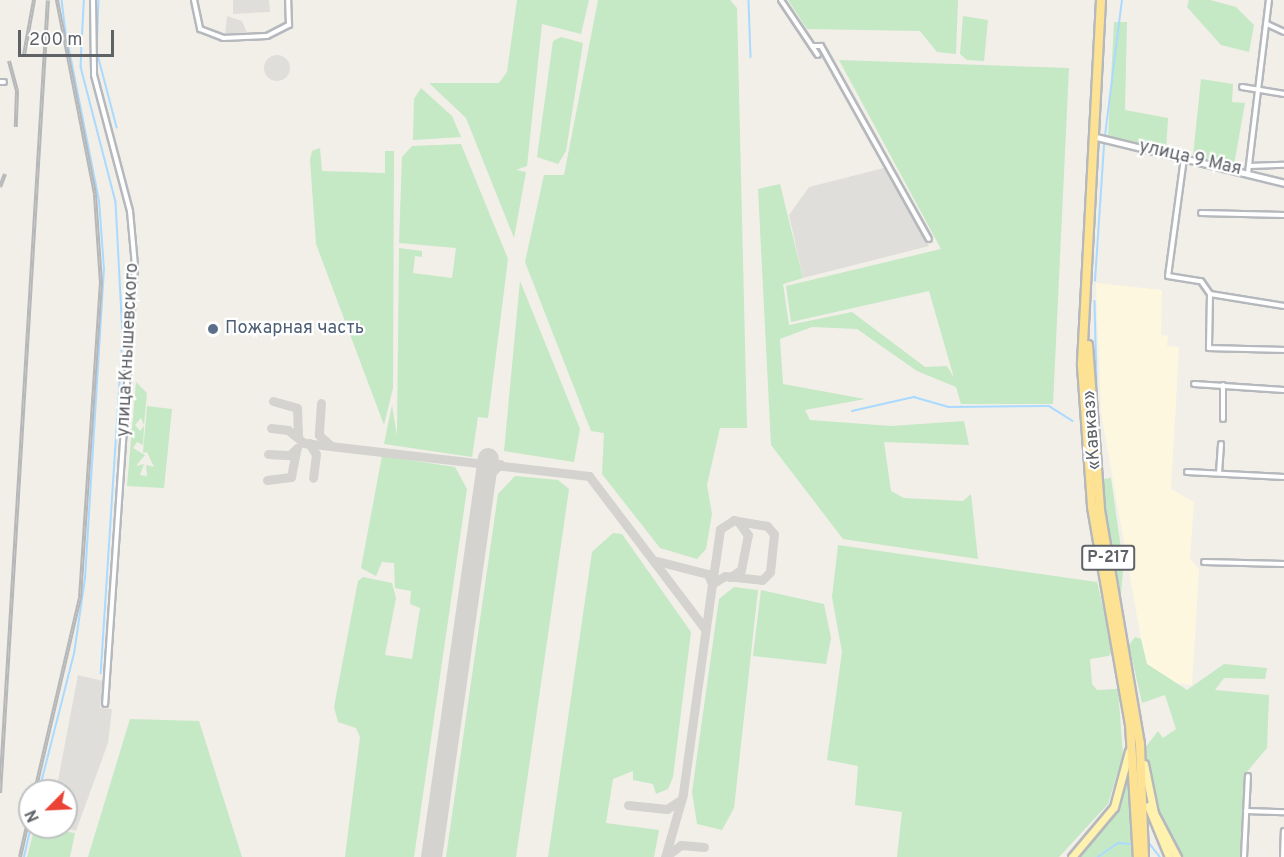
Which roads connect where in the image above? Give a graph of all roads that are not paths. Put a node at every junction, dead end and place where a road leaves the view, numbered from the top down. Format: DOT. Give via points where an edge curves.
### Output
graph roads {
  1 [pos="93,0"];
  2 [pos="194,0"];
  3 [pos="288,0"];
  4 [pos="781,0"];
  5 [pos="1103,0"];
  6 [pos="1269,0"];
  7 [pos="1266,23"];
  8 [pos="1284,32"];
  9 [pos="812,46"];
  10 [pos="818,55"];
  11 [pos="1242,87"];
  12 [pos="1259,90"];
  13 [pos="1284,94"];
  14 [pos="1096,137"];
  15 [pos="1184,158"];
  16 [pos="1284,165"];
  17 [pos="1249,166"];
  18 [pos="1248,173"];
  19 [pos="1284,183"];
  20 [pos="1201,213"];
  21 [pos="1284,215"];
  22 [pos="930,239"];
  23 [pos="1210,294"];
  24 [pos="1284,306"];
  25 [pos="1284,350"];
  26 [pos="1194,384"];
  27 [pos="1223,385"];
  28 [pos="1284,390"];
  29 [pos="1223,419"];
  30 [pos="1221,444"];
  31 [pos="1187,472"];
  32 [pos="1219,473"];
  33 [pos="1284,477"];
  34 [pos="1100,534"];
  35 [pos="1204,562"];
  36 [pos="1284,564"];
  37 [pos="1118,612"];
  38 [pos="1115,637"];
  39 [pos="105,704"];
  40 [pos="1127,704"];
  41 [pos="1140,744"];
  42 [pos="1248,776"];
  43 [pos="1246,811"];
  44 [pos="1284,812"];
  45 [pos="1284,831"];
  46 [pos="1072,857"];
  47 [pos="1138,857"];
  48 [pos="1144,857"];
  49 [pos="1169,857"];
  50 [pos="1177,857"];
  51 [pos="1244,857"];
  52 [pos="1283,857"];
  1 -- 39 [label="street, улица Кнышевского" via="94,75 130,211 135,266"];
  2 -- 3 [label="street" via="200,29 222,38 267,36 289,25"];
  4 -- 9 [label="street"];
  5 -- 14 [label="highway, «Кавказ» / Р-217"];
  5 -- 34 [label="highway, «Кавказ» / Р-217" via="1082,336"];
  6 -- 7 [label="street"];
  7 -- 8 [label="street"];
  7 -- 12 [label="street"];
  9 -- 10 [label="street"];
  9 -- 22 [label="street" via="821,46"];
  11 -- 12 [label="street"];
  12 -- 13 [label="street"];
  12 -- 17 [label="street"];
  14 -- 15 [label="street, улица 9 Мая"];
  14 -- 34 [label="highway, «Кавказ» / Р-217" via="1087,332"];
  15 -- 18 [label="street, улица 9 Мая"];
  15 -- 23 [label="street" via="1168,276 1201,281"];
  16 -- 17 [label="street"];
  17 -- 18 [label="street"];
  18 -- 19 [label="street, улица 9 Мая"];
  20 -- 21 [label="street"];
  23 -- 24 [label="street"];
  23 -- 25 [label="street" via="1207,346"];
  26 -- 27 [label="street"];
  27 -- 28 [label="street"];
  27 -- 29 [label="street"];
  30 -- 32 [label="street"];
  31 -- 32 [label="street"];
  32 -- 33 [label="street"];
  34 -- 37 [label="highway, «Кавказ» / Р-217"];
  34 -- 38 [label="highway, «Кавказ» / Р-217"];
  35 -- 36 [label="street"];
  37 -- 38 [label="highway" via="1106,579"];
  37 -- 41 [label="highway, «Кавказ» / Р-217"];
  38 -- 40 [label="highway, «Кавказ» / Р-217"];
  40 -- 46 [label="main road" via="1129,754 1120,795 1099,831"];
  40 -- 47 [label="highway, «Кавказ» / Р-217"];
  41 -- 48 [label="highway, «Кавказ» / Р-217"];
  41 -- 49 [label="main road" via="1150,814"];
  41 -- 50 [label="main road" via="1154,813"];
  42 -- 43 [label="street"];
  43 -- 44 [label="street"];
  43 -- 51 [label="street"];
  45 -- 52 [label="street"];
}
